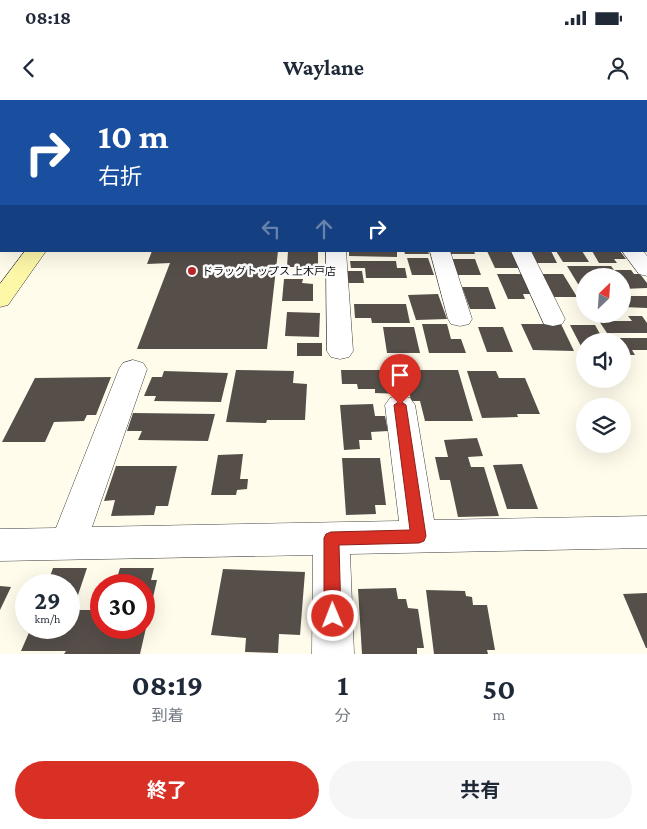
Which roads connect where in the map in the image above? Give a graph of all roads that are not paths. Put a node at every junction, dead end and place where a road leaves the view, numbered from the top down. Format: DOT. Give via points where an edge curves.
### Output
graph roads {
  1 [pos="35,252"];
  2 [pos="336,252"];
  3 [pos="440,252"];
  4 [pos="521,252"];
  5 [pos="633,252"];
  6 [pos="647,269"];
  7 [pos="0,300"];
  8 [pos="553,319"];
  9 [pos="460,320"];
  10 [pos="340,350"];
  11 [pos="134,369"];
  12 [pos="400,405"];
  13 [pos="647,532"];
  14 [pos="419,536"];
  15 [pos="331,538"];
  16 [pos="68,544"];
  17 [pos="0,545"];
  18 [pos="334,654"];
  1 -- 7 [label="street"];
  2 -- 10 [label="street"];
  3 -- 9 [label="street"];
  4 -- 8 [label="street"];
  5 -- 6 [label="street"];
  11 -- 16 [label="street"];
  12 -- 14 [label="street"];
  13 -- 14 [label="street"];
  14 -- 15 [label="street"];
  15 -- 16 [label="street"];
  15 -- 18 [label="street"];
  16 -- 17 [label="street"];
}
